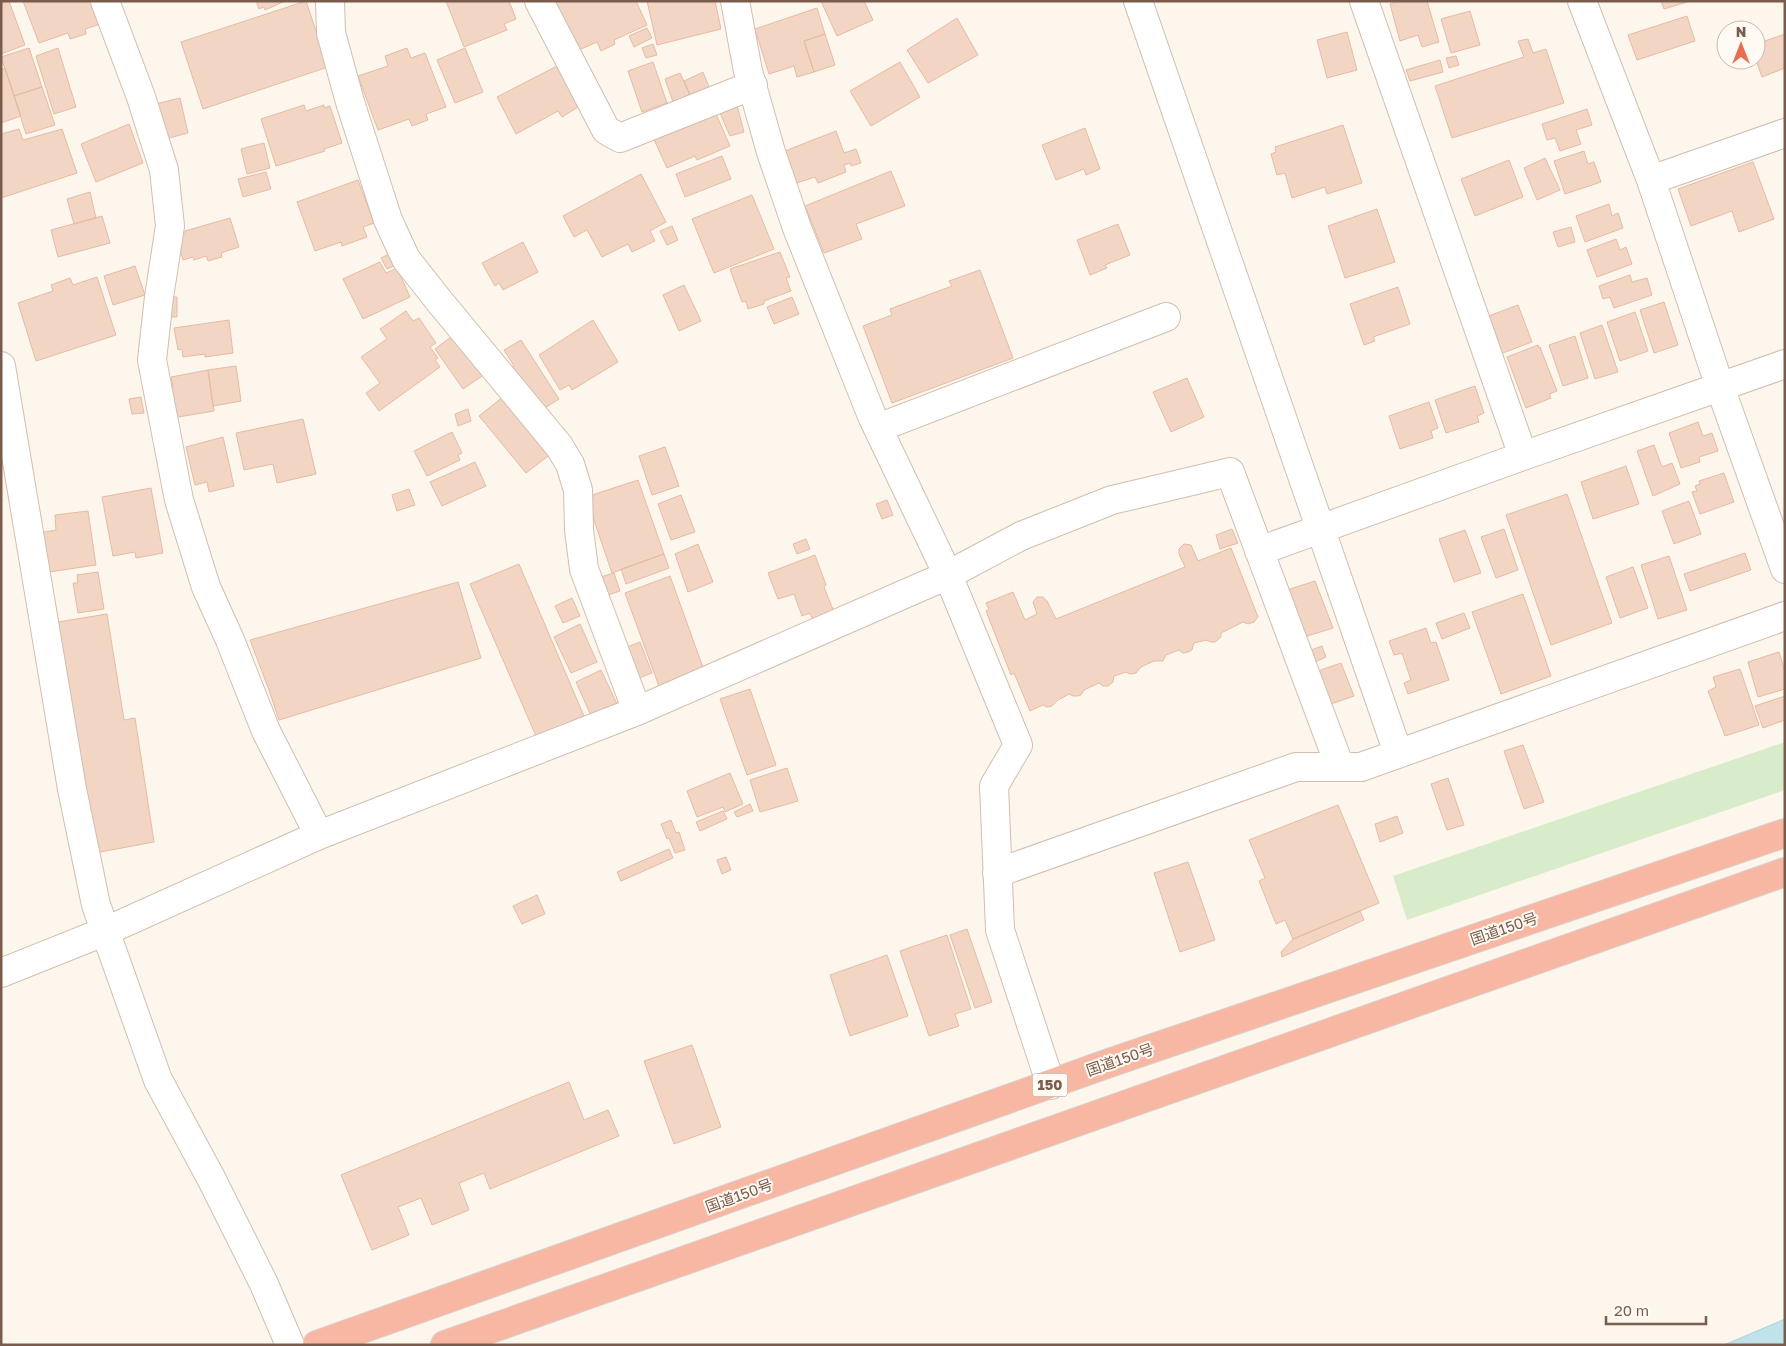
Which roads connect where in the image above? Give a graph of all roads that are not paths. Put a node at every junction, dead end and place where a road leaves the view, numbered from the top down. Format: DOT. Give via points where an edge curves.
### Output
graph roads {
  1 [pos="105,1"];
  2 [pos="330,1"];
  3 [pos="539,1"];
  4 [pos="735,1"];
  5 [pos="1138,1"];
  6 [pos="1364,1"];
  7 [pos="1582,1"];
  8 [pos="752,85"];
  9 [pos="1785,133"];
  10 [pos="1651,180"];
  11 [pos="1166,317"];
  12 [pos="1785,364"];
  13 [pos="1,366"];
  14 [pos="1720,387"];
  15 [pos="878,428"];
  16 [pos="1523,456"];
  17 [pos="1321,530"];
  18 [pos="1259,552"];
  19 [pos="1785,569"];
  20 [pos="948,575"];
  21 [pos="1785,616"];
  22 [pos="637,711"];
  23 [pos="1398,753"];
  24 [pos="1340,766"];
  25 [pos="1785,833"];
  26 [pos="320,834"];
  27 [pos="1785,872"];
  28 [pos="998,874"];
  29 [pos="106,932"];
  30 [pos="1,973"];
  31 [pos="1051,1085"];
  32 [pos="290,1345"];
  33 [pos="317,1345"];
  34 [pos="445,1345"];
  1 -- 26 [label="street" via="164,170 170,226 152,360 179,500 206,587 266,731"];
  2 -- 22 [label="street" via="331,33 350,102 388,220 406,259 559,446 570,464 578,490 584,569"];
  3 -- 8 [label="street" via="606,130 620,138"];
  4 -- 8 [label="street"];
  5 -- 17 [label="street"];
  6 -- 16 [label="street"];
  7 -- 10 [label="street"];
  8 -- 15 [label="street" via="796,228"];
  9 -- 10 [label="street"];
  10 -- 14 [label="street"];
  11 -- 15 [label="street"];
  12 -- 14 [label="street"];
  13 -- 29 [label="street" via="72,789 96,905"];
  14 -- 16 [label="street"];
  14 -- 19 [label="street"];
  15 -- 20 [label="street"];
  16 -- 17 [label="street"];
  17 -- 18 [label="street"];
  17 -- 23 [label="street"];
  18 -- 20 [label="street" via="1230,472 1112,500 1021,536"];
  18 -- 24 [label="street"];
  20 -- 22 [label="street"];
  20 -- 28 [label="street" via="1018,745 994,786"];
  21 -- 23 [label="street"];
  22 -- 26 [label="street"];
  23 -- 24 [label="street" via="1361,766"];
  24 -- 28 [label="street" via="1296,766"];
  25 -- 31 [label="highway, 国道150号 / 150"];
  26 -- 29 [label="street"];
  27 -- 34 [label="highway"];
  28 -- 31 [label="street" via="1000,930"];
  29 -- 30 [label="street"];
  29 -- 32 [label="street" via="158,1080 264,1284"];
  31 -- 33 [label="highway, 国道150号 / 150"];
}
